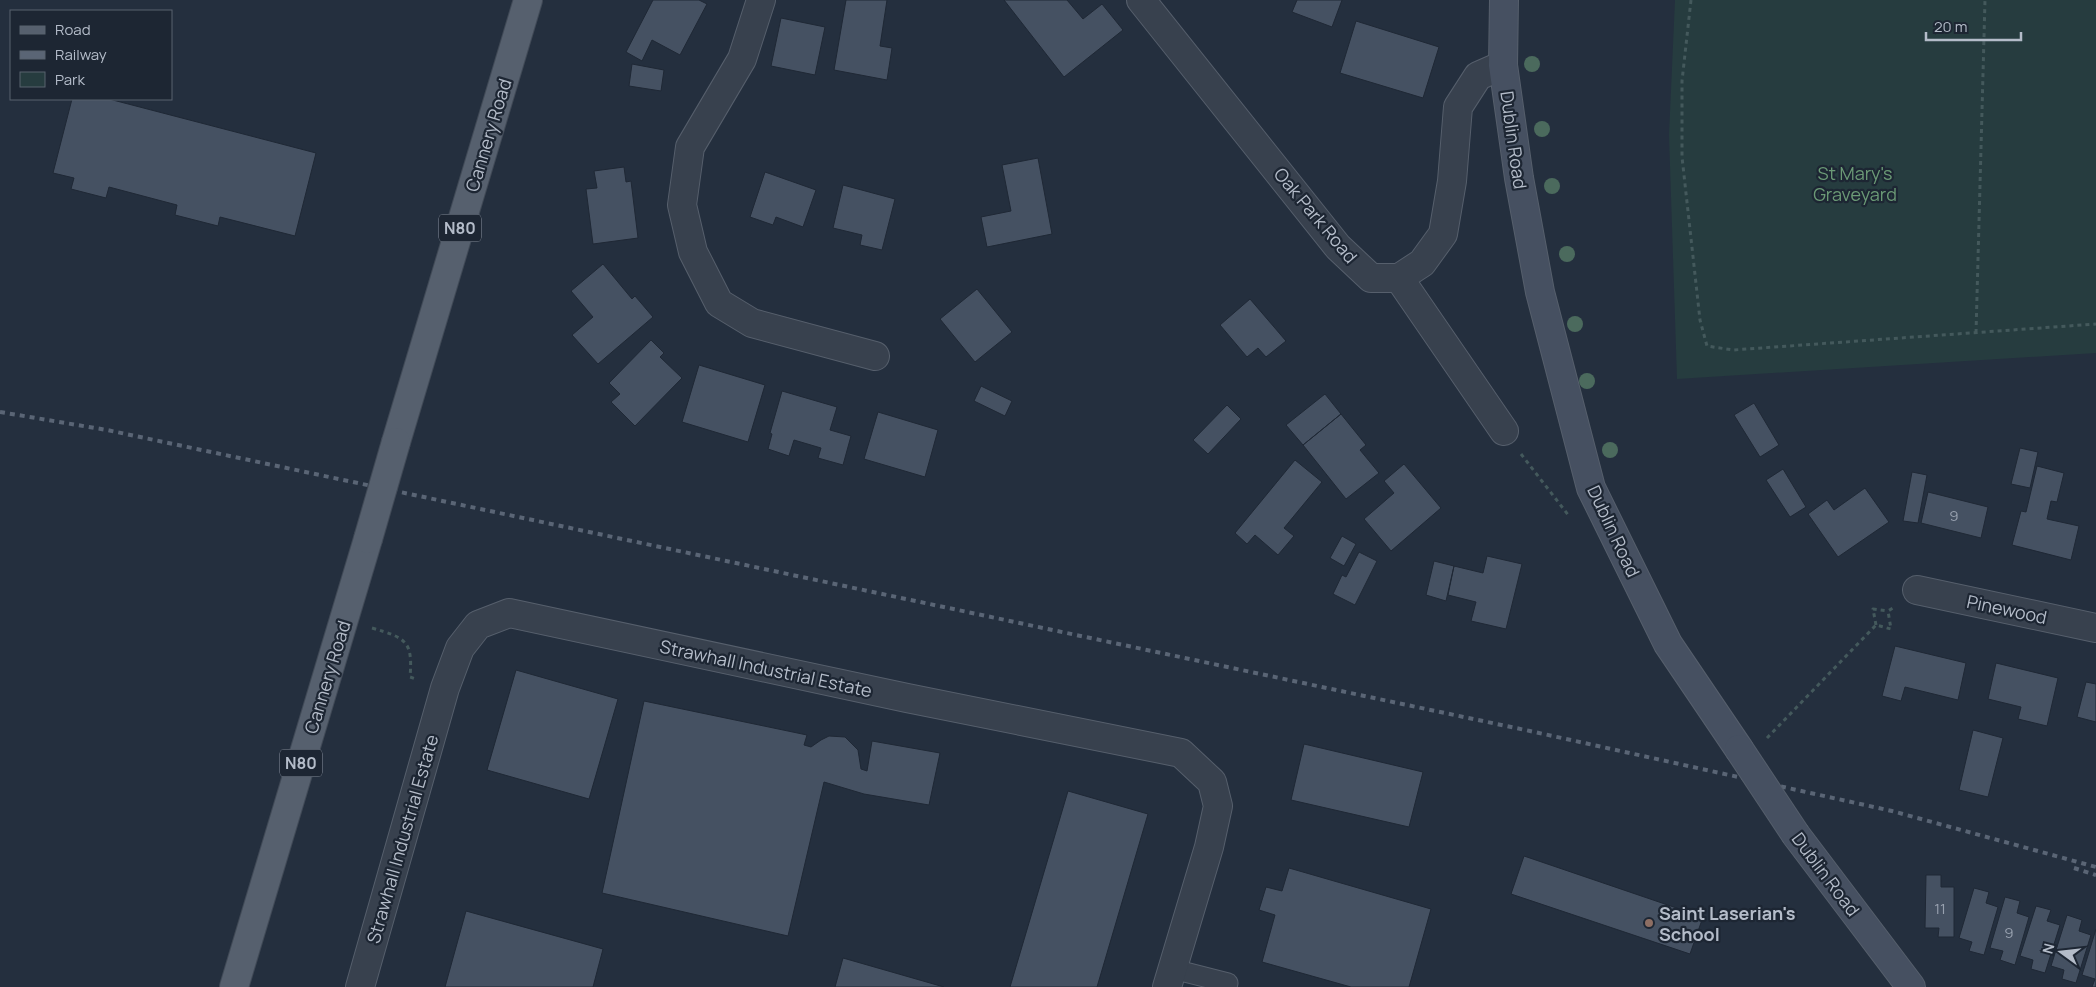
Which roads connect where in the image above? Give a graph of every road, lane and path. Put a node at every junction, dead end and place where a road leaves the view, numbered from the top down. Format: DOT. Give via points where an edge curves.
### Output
graph roads {
  1 [pos="528,0"];
  2 [pos="761,0"];
  3 [pos="1141,0"];
  4 [pos="1504,0"];
  5 [pos="1691,0"];
  6 [pos="1985,0"];
  7 [pos="1504,66"];
  8 [pos="1399,278"];
  9 [pos="2096,324"];
  10 [pos="1976,333"];
  11 [pos="875,356"];
  12 [pos="1504,431"];
  13 [pos="1917,590"];
  14 [pos="1888,611"];
  15 [pos="1876,624"];
  16 [pos="365,626"];
  17 [pos="2096,628"];
  18 [pos="445,688"];
  19 [pos="1739,748"];
  20 [pos="1170,978"];
  21 [pos="234,987"];
  22 [pos="360,987"];
  23 [pos="1226,987"];
  24 [pos="1911,987"];
  1 -- 21 [label="main road, Cannery Road / N80, bridge"];
  2 -- 11 [label="street" via="742,59 690,147 682,205 693,252 719,303 752,323"];
  3 -- 8 [label="street, Oak Park Road" via="1338,247 1372,278"];
  4 -- 7 [label="main road, Dublin Road"];
  5 -- 10 [label="path" via="1682,81 1682,157 1700,320 1707,346 1733,350"];
  6 -- 10 [label="path"];
  7 -- 8 [label="street" via="1478,76 1458,107 1452,181 1443,234 1422,263"];
  7 -- 19 [label="main road, Dublin Road" via="1518,178 1540,292 1591,488 1668,644"];
  8 -- 12 [label="street"];
  9 -- 10 [label="path"];
  13 -- 14 [label="path"];
  13 -- 17 [label="street, Pinewood"];
  14 -- 15 [label="path" via="1872,609"];
  14 -- 15 [label="path" via="1891,629"];
  15 -- 19 [label="path" via="1767,738"];
  16 -- 18 [label="path" via="406,643 412,656 410,677"];
  18 -- 20 [label="street, Strawhall Industrial Estate" via="460,648 478,625 509,613 1181,754 1212,782 1218,806"];
  18 -- 22 [label="street, Strawhall Industrial Estate"];
  19 -- 24 [label="main road, Dublin Road, bridge" via="1796,835"];
  20 -- 23 [label="lane" via="1228,983"];
}
